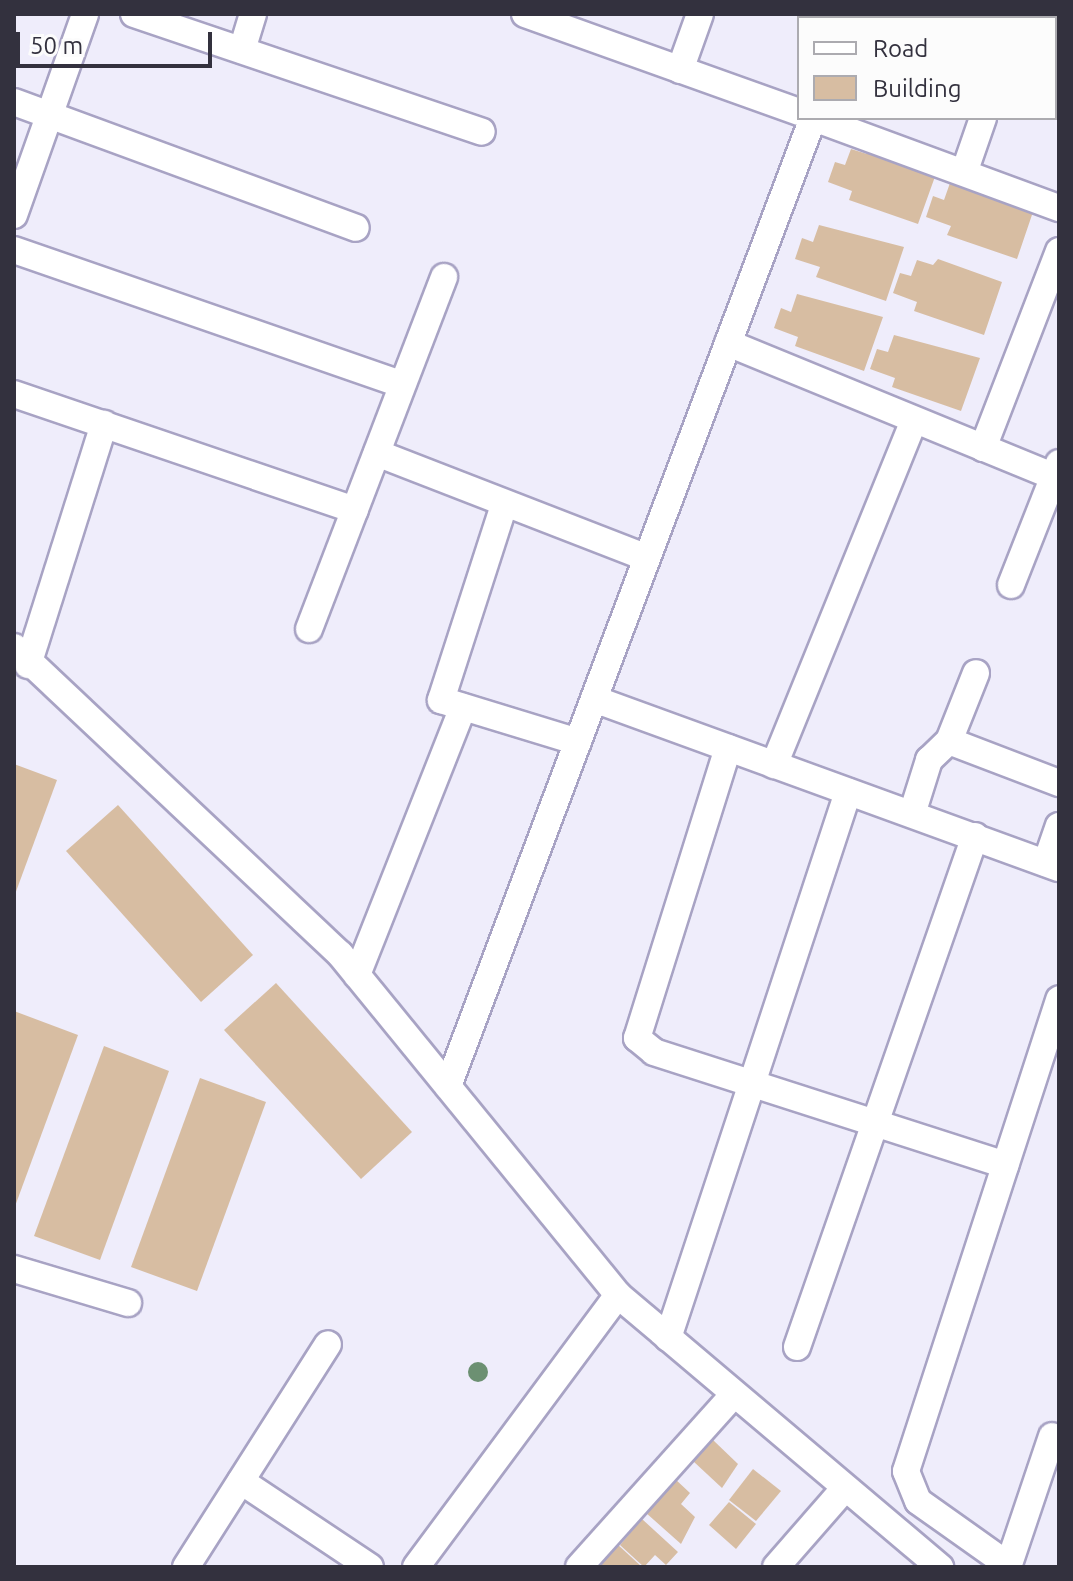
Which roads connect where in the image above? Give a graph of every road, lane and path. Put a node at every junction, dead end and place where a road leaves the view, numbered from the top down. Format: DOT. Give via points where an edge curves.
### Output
graph roads {
  1 [pos="85,14"];
  2 [pos="134,14"];
  3 [pos="253,14"];
  4 [pos="525,14"];
  5 [pos="700,14"];
  6 [pos="242,50"];
  7 [pos="680,70"];
  8 [pos="14,102"];
  9 [pos="797,111"];
  10 [pos="49,115"];
  11 [pos="813,120"];
  12 [pos="820,120"];
  13 [pos="982,120"];
  14 [pos="482,132"];
  15 [pos="965,170"];
  16 [pos="1059,208"];
  17 [pos="14,215"];
  18 [pos="356,228"];
  19 [pos="14,250"];
  20 [pos="1059,251"];
  21 [pos="444,277"];
  22 [pos="728,343"];
  23 [pos="402,384"];
  24 [pos="14,394"];
  25 [pos="914,420"];
  26 [pos="104,424"];
  27 [pos="983,448"];
  28 [pos="377,453"];
  29 [pos="1057,473"];
  30 [pos="504,505"];
  31 [pos="355,510"];
  32 [pos="643,556"];
  33 [pos="1011,585"];
  34 [pos="309,629"];
  35 [pos="18,652"];
  36 [pos="976,673"];
  37 [pos="594,699"];
  38 [pos="463,707"];
  39 [pos="949,741"];
  40 [pos="578,742"];
  41 [pos="728,748"];
  42 [pos="774,765"];
  43 [pos="1059,783"];
  44 [pos="848,792"];
  45 [pos="912,814"];
  46 [pos="1059,826"];
  47 [pos="975,836"];
  48 [pos="1052,865"];
  49 [pos="357,975"];
  50 [pos="1059,999"];
  51 [pos="1050,1056"];
  52 [pos="752,1084"];
  53 [pos="448,1086"];
  54 [pos="878,1124"];
  55 [pos="1005,1165"];
  56 [pos="14,1269"];
  57 [pos="618,1295"];
  58 [pos="128,1303"];
  59 [pos="668,1338"];
  60 [pos="328,1344"];
  61 [pos="797,1347"];
  62 [pos="734,1394"];
  63 [pos="1052,1436"];
  64 [pos="241,1481"];
  65 [pos="845,1488"];
  66 [pos="1008,1566"];
  67 [pos="186,1567"];
  68 [pos="370,1567"];
  69 [pos="416,1567"];
  70 [pos="579,1567"];
  71 [pos="776,1567"];
  72 [pos="940,1567"];
  1 -- 10 [label="street"];
  2 -- 6 [label="street"];
  3 -- 6 [label="street"];
  4 -- 7 [label="street"];
  5 -- 7 [label="street"];
  6 -- 14 [label="street"];
  7 -- 9 [label="street"];
  8 -- 10 [label="street"];
  10 -- 17 [label="street"];
  10 -- 18 [label="street"];
  11 -- 22 [label="street"];
  12 -- 15 [label="street"];
  13 -- 15 [label="street"];
  15 -- 16 [label="street"];
  19 -- 23 [label="street"];
  20 -- 27 [label="street"];
  21 -- 23 [label="street"];
  22 -- 25 [label="street"];
  22 -- 32 [label="street"];
  23 -- 28 [label="street"];
  24 -- 26 [label="street"];
  25 -- 27 [label="street"];
  25 -- 42 [label="street"];
  26 -- 31 [label="street"];
  26 -- 35 [label="street"];
  27 -- 29 [label="street"];
  28 -- 30 [label="street"];
  28 -- 31 [label="street"];
  29 -- 33 [label="street"];
  30 -- 32 [label="street"];
  30 -- 38 [label="street" via="441,700"];
  31 -- 34 [label="street"];
  32 -- 37 [label="street"];
  35 -- 49 [label="street"];
  36 -- 39 [label="street"];
  37 -- 40 [label="street"];
  37 -- 41 [label="street"];
  38 -- 40 [label="street"];
  38 -- 49 [label="street"];
  39 -- 43 [label="street"];
  39 -- 45 [label="street" via="929,760"];
  40 -- 53 [label="street"];
  41 -- 42 [label="street"];
  41 -- 52 [label="street" via="635,1026 654,1052"];
  42 -- 44 [label="street"];
  44 -- 45 [label="street"];
  44 -- 52 [label="street"];
  45 -- 47 [label="street"];
  46 -- 48 [label="street"];
  47 -- 48 [label="street"];
  47 -- 54 [label="street"];
  49 -- 53 [label="street"];
  50 -- 51 [label="street"];
  51 -- 55 [label="street"];
  52 -- 54 [label="street"];
  52 -- 59 [label="street"];
  53 -- 57 [label="street"];
  54 -- 55 [label="street"];
  54 -- 61 [label="street"];
  55 -- 66 [label="street" via="906,1471 918,1501"];
  56 -- 58 [label="street"];
  57 -- 59 [label="street"];
  57 -- 69 [label="street"];
  59 -- 62 [label="street"];
  60 -- 64 [label="street"];
  62 -- 65 [label="street"];
  62 -- 70 [label="street"];
  63 -- 66 [label="street"];
  64 -- 67 [label="street"];
  64 -- 68 [label="street"];
  65 -- 71 [label="street"];
  65 -- 72 [label="street"];
}
